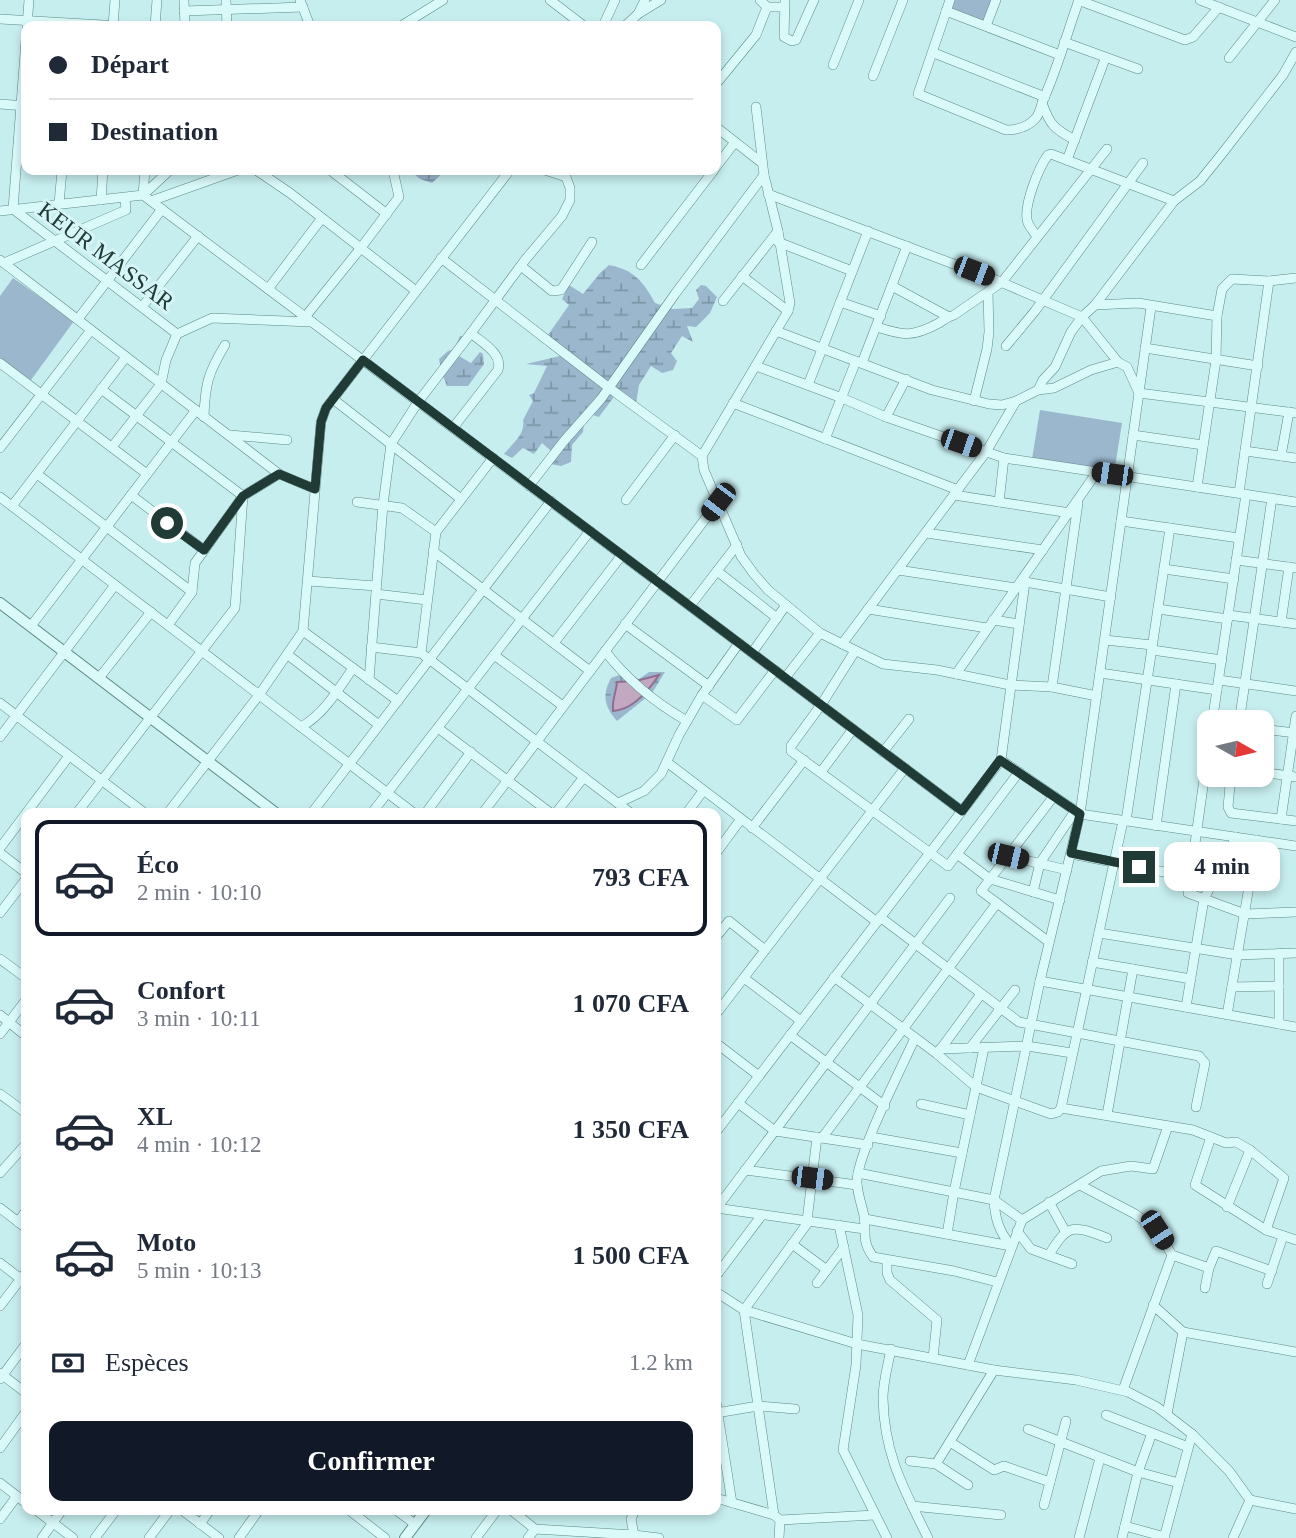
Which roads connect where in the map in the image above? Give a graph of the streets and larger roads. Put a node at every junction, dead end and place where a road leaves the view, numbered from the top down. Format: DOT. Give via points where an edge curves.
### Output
graph roads {
  1 [pos="29,0"];
  2 [pos="115,0"];
  3 [pos="157,0"];
  4 [pos="184,0"];
  5 [pos="443,0"];
  6 [pos="550,0"];
  7 [pos="615,0"];
  8 [pos="645,0"];
  9 [pos="662,0"];
  10 [pos="814,0"];
  11 [pos="859,0"];
  12 [pos="903,0"];
  13 [pos="950,0"];
  14 [pos="996,0"];
  15 [pos="1079,0"];
  16 [pos="1200,0"];
  17 [pos="1275,0"];
  18 [pos="302,4"];
  19 [pos="763,4"];
  20 [pos="784,4"];
  21 [pos="226,5"];
  22 [pos="1219,7"];
  23 [pos="184,11"];
  24 [pos="946,11"];
  25 [pos="638,14"];
  26 [pos="0,19"];
  27 [pos="28,21"];
  28 [pos="113,21"];
  29 [pos="155,21"];
  30 [pos="185,21"];
  31 [pos="308,21"];
  32 [pos="409,21"];
  33 [pos="577,21"];
  34 [pos="605,21"];
  35 [pos="630,21"];
  36 [pos="1259,21"];
  37 [pos="21,22"];
  38 [pos="986,26"];
  39 [pos="1296,37"];
  40 [pos="1063,43"];
  41 [pos="1296,52"];
  42 [pos="934,53"];
  43 [pos="1060,55"];
  44 [pos="1229,58"];
  45 [pos="1105,59"];
  46 [pos="833,65"];
  47 [pos="1138,69"];
  48 [pos="873,76"];
  49 [pos="721,78"];
  50 [pos="1044,100"];
  51 [pos="0,104"];
  52 [pos="21,106"];
  53 [pos="757,107"];
  54 [pos="721,131"];
  55 [pos="21,134"];
  56 [pos="1075,140"];
  57 [pos="735,142"];
  58 [pos="1107,149"];
  59 [pos="721,160"];
  60 [pos="1067,160"];
  61 [pos="762,163"];
  62 [pos="1143,163"];
  63 [pos="1090,171"];
  64 [pos="62,175"];
  65 [pos="103,175"];
  66 [pos="145,175"];
  67 [pos="166,175"];
  68 [pos="222,175"];
  69 [pos="263,175"];
  70 [pos="336,175"];
  71 [pos="394,175"];
  72 [pos="506,175"];
  73 [pos="560,175"];
  74 [pos="710,175"];
  75 [pos="764,175"];
  76 [pos="1129,185"];
  77 [pos="768,194"];
  78 [pos="147,198"];
  79 [pos="125,199"];
  80 [pos="101,200"];
  81 [pos="1174,201"];
  82 [pos="59,204"];
  83 [pos="13,209"];
  84 [pos="162,209"];
  85 [pos="0,211"];
  86 [pos="387,214"];
  87 [pos="322,218"];
  88 [pos="778,231"];
  89 [pos="868,231"];
  90 [pos="198,236"];
  91 [pos="1037,237"];
  92 [pos="55,241"];
  93 [pos="592,242"];
  94 [pos="778,242"];
  95 [pos="907,246"];
  96 [pos="360,249"];
  97 [pos="442,258"];
  98 [pos="2,261"];
  99 [pos="641,265"];
  100 [pos="521,266"];
  101 [pos="852,271"];
  102 [pos="742,276"];
  103 [pos="1296,278"];
  104 [pos="106,280"];
  105 [pos="1269,281"];
  106 [pos="1002,282"];
  107 [pos="892,286"];
  108 [pos="268,289"];
  109 [pos="416,291"];
  110 [pos="988,292"];
  111 [pos="1043,299"];
  112 [pos="496,301"];
  113 [pos="723,301"];
  114 [pos="840,302"];
  115 [pos="1095,305"];
  116 [pos="142,307"];
  117 [pos="1151,307"];
  118 [pos="788,311"];
  119 [pos="881,316"];
  120 [pos="1217,316"];
  121 [pos="947,317"];
  122 [pos="1082,317"];
  123 [pos="78,319"];
  124 [pos="309,319"];
  125 [pos="877,327"];
  126 [pos="91,330"];
  127 [pos="776,331"];
  128 [pos="471,333"];
  129 [pos="177,334"];
  130 [pos="225,345"];
  131 [pos="1006,346"];
  132 [pos="822,348"];
  133 [pos="1146,348"];
  134 [pos="127,357"];
  135 [pos="363,360"];
  136 [pos="1216,360"];
  137 [pos="859,362"];
  138 [pos="1118,362"];
  139 [pos="0,363"];
  140 [pos="755,366"];
  141 [pos="1258,366"];
  142 [pos="906,379"];
  143 [pos="161,384"];
  144 [pos="808,385"];
  145 [pos="608,387"];
  146 [pos="102,389"];
  147 [pos="1038,390"];
  148 [pos="1139,393"];
  149 [pos="41,394"];
  150 [pos="842,398"];
  151 [pos="333,399"];
  152 [pos="974,401"];
  153 [pos="1016,401"];
  154 [pos="1210,401"];
  155 [pos="418,402"];
  156 [pos="733,403"];
  157 [pos="1252,407"];
  158 [pos="196,410"];
  159 [pos="1292,412"];
  160 [pos="136,416"];
  161 [pos="204,417"];
  162 [pos="886,417"];
  163 [pos="77,421"];
  164 [pos="453,428"];
  165 [pos="228,435"];
  166 [pos="675,435"];
  167 [pos="1133,435"];
  168 [pos="825,439"];
  169 [pos="287,440"];
  170 [pos="172,442"];
  171 [pos="391,444"];
  172 [pos="1203,445"];
  173 [pos="112,447"];
  174 [pos="0,448"];
  175 [pos="1245,451"];
  176 [pos="986,452"];
  177 [pos="702,456"];
  178 [pos="1281,456"];
  179 [pos="493,458"];
  180 [pos="1004,458"];
  181 [pos="1296,458"];
  182 [pos="1097,472"];
  183 [pos="37,474"];
  184 [pos="147,474"];
  185 [pos="279,474"];
  186 [pos="1128,477"];
  187 [pos="529,485"];
  188 [pos="1197,487"];
  189 [pos="315,489"];
  190 [pos="956,493"];
  191 [pos="1242,494"];
  192 [pos="131,495"];
  193 [pos="243,496"];
  194 [pos="0,497"];
  195 [pos="1272,498"];
  196 [pos="461,499"];
  197 [pos="626,500"];
  198 [pos="1078,501"];
  199 [pos="357,502"];
  200 [pos="551,502"];
  201 [pos="718,502"];
  202 [pos="999,502"];
  203 [pos="1296,502"];
  204 [pos="383,505"];
  205 [pos="12,506"];
  206 [pos="1070,513"];
  207 [pos="1121,520"];
  208 [pos="107,527"];
  209 [pos="1170,528"];
  210 [pos="590,531"];
  211 [pos="436,532"];
  212 [pos="926,533"];
  213 [pos="1240,538"];
  214 [pos="737,545"];
  215 [pos="204,550"];
  216 [pos="1043,550"];
  217 [pos="433,551"];
  218 [pos="622,555"];
  219 [pos="82,559"];
  220 [pos="1236,560"];
  221 [pos="1262,564"];
  222 [pos="1293,568"];
  223 [pos="1164,569"];
  224 [pos="898,570"];
  225 [pos="717,571"];
  226 [pos="1234,579"];
  227 [pos="308,581"];
  228 [pos="1023,581"];
  229 [pos="657,582"];
  230 [pos="115,585"];
  231 [pos="1016,588"];
  232 [pos="483,589"];
  233 [pos="1065,589"];
  234 [pos="376,590"];
  235 [pos="192,592"];
  236 [pos="1111,597"];
  237 [pos="428,600"];
  238 [pos="0,603"];
  239 [pos="786,605"];
  240 [pos="690,606"];
  241 [pos="868,609"];
  242 [pos="1158,609"];
  243 [pos="151,612"];
  244 [pos="1228,617"];
  245 [pos="778,618"];
  246 [pos="1254,618"];
  247 [pos="522,619"];
  248 [pos="1281,622"];
  249 [pos="625,624"];
  250 [pos="990,624"];
  251 [pos="1019,624"];
  252 [pos="1296,624"];
  253 [pos="168,625"];
  254 [pos="31,626"];
  255 [pos="303,631"];
  256 [pos="820,633"];
  257 [pos="1105,639"];
  258 [pos="554,643"];
  259 [pos="739,643"];
  260 [pos="842,644"];
  261 [pos="371,647"];
  262 [pos="1152,648"];
  263 [pos="855,650"];
  264 [pos="202,651"];
  265 [pos="605,651"];
  266 [pos="65,652"];
  267 [pos="421,653"];
  268 [pos="752,653"];
  269 [pos="288,655"];
  270 [pos="494,655"];
  271 [pos="430,659"];
  272 [pos="1222,660"];
  273 [pos="353,668"];
  274 [pos="775,670"];
  275 [pos="590,671"];
  276 [pos="1100,673"];
  277 [pos="956,674"];
  278 [pos="99,678"];
  279 [pos="785,678"];
  280 [pos="369,680"];
  281 [pos="1147,680"];
  282 [pos="1176,684"];
  283 [pos="1245,684"];
  284 [pos="1010,685"];
  285 [pos="1218,685"];
  286 [pos="709,686"];
  287 [pos="1052,687"];
  288 [pos="468,688"];
  289 [pos="1296,691"];
  290 [pos="336,692"];
  291 [pos="259,695"];
  292 [pos="702,695"];
  293 [pos="1097,696"];
  294 [pos="398,701"];
  295 [pos="0,703"];
  296 [pos="821,705"];
  297 [pos="563,706"];
  298 [pos="1214,710"];
  299 [pos="1241,710"];
  300 [pos="16,715"];
  301 [pos="1296,716"];
  302 [pos="150,717"];
  303 [pos="909,719"];
  304 [pos="687,721"];
  305 [pos="379,726"];
  306 [pos="301,727"];
  307 [pos="438,728"];
  308 [pos="853,729"];
  309 [pos="1274,730"];
  310 [pos="1295,733"];
  311 [pos="0,737"];
  312 [pos="537,741"];
  313 [pos="471,752"];
  314 [pos="883,752"];
  315 [pos="69,756"];
  316 [pos="804,760"];
  317 [pos="1000,760"];
  318 [pos="208,761"];
  319 [pos="668,763"];
  320 [pos="349,764"];
  321 [pos="905,768"];
  322 [pos="821,772"];
  323 [pos="1019,772"];
  324 [pos="1274,774"];
  325 [pos="584,777"];
  326 [pos="1292,777"];
  327 [pos="507,779"];
  328 [pos="102,780"];
  329 [pos="1203,788"];
  330 [pos="1230,788"];
  331 [pos="704,791"];
  332 [pos="387,793"];
  333 [pos="1054,796"];
  334 [pos="618,803"];
  335 [pos="31,808"];
  336 [pos="81,808"];
  337 [pos="138,808"];
  338 [pos="172,808"];
  339 [pos="269,808"];
  340 [pos="316,808"];
  341 [pos="376,808"];
  342 [pos="407,808"];
  343 [pos="429,808"];
  344 [pos="487,808"];
  345 [pos="546,808"];
  346 [pos="559,808"];
  347 [pos="624,808"];
  348 [pos="691,808"];
  349 [pos="873,810"];
  350 [pos="962,811"];
  351 [pos="1078,813"];
  352 [pos="741,819"];
  353 [pos="1281,819"];
  354 [pos="1124,821"];
  355 [pos="1296,821"];
  356 [pos="21,822"];
  357 [pos="1156,825"];
  358 [pos="752,828"];
  359 [pos="1197,831"];
  360 [pos="1236,837"];
  361 [pos="1257,840"];
  362 [pos="721,846"];
  363 [pos="1296,846"];
  364 [pos="0,851"];
  365 [pos="930,852"];
  366 [pos="1071,853"];
  367 [pos="957,854"];
  368 [pos="1008,856"];
  369 [pos="1114,862"];
  370 [pos="1040,863"];
  371 [pos="21,869"];
  372 [pos="1067,870"];
  373 [pos="1190,877"];
  374 [pos="820,879"];
  375 [pos="990,879"];
  376 [pos="21,885"];
  377 [pos="1033,892"];
  378 [pos="950,898"];
  379 [pos="1204,899"];
  380 [pos="1060,900"];
  381 [pos="997,903"];
  382 [pos="1,909"];
  383 [pos="1296,912"];
  384 [pos="1244,914"];
  385 [pos="878,920"];
  386 [pos="721,931"];
  387 [pos="1099,933"];
  388 [pos="1049,942"];
  389 [pos="916,944"];
  390 [pos="1196,948"];
  391 [pos="765,950"];
  392 [pos="1279,953"];
  393 [pos="1296,953"];
  394 [pos="1238,955"];
  395 [pos="0,958"];
  396 [pos="1092,962"];
  397 [pos="948,969"];
  398 [pos="1133,969"];
  399 [pos="21,974"];
  400 [pos="834,977"];
  401 [pos="744,978"];
  402 [pos="1191,979"];
  403 [pos="1040,981"];
  404 [pos="1279,986"];
  405 [pos="1232,987"];
  406 [pos="1086,989"];
  407 [pos="1015,990"];
  408 [pos="981,994"];
  409 [pos="1128,997"];
  410 [pos="870,1004"];
  411 [pos="21,1006"];
  412 [pos="1186,1007"];
  413 [pos="721,1008"];
  414 [pos="1001,1008"];
  415 [pos="1227,1015"];
  416 [pos="0,1016"];
  417 [pos="801,1021"];
  418 [pos="9,1022"];
  419 [pos="1279,1024"];
  420 [pos="1031,1025"];
  421 [pos="1296,1027"];
  422 [pos="903,1029"];
  423 [pos="21,1032"];
  424 [pos="1077,1032"];
  425 [pos="0,1034"];
  426 [pos="790,1035"];
  427 [pos="915,1038"];
  428 [pos="1120,1040"];
  429 [pos="1027,1046"];
  430 [pos="721,1047"];
  431 [pos="970,1048"];
  432 [pos="984,1048"];
  433 [pos="939,1051"];
  434 [pos="1072,1053"];
  435 [pos="827,1062"];
  436 [pos="759,1076"];
  437 [pos="860,1087"];
  438 [pos="976,1087"];
  439 [pos="0,1094"];
  440 [pos="738,1103"];
  441 [pos="1016,1103"];
  442 [pos="921,1104"];
  443 [pos="885,1106"];
  444 [pos="1196,1107"];
  445 [pos="1061,1108"];
  446 [pos="21,1109"];
  447 [pos="970,1115"];
  448 [pos="1107,1115"];
  449 [pos="721,1125"];
  450 [pos="1168,1126"];
  451 [pos="775,1131"];
  452 [pos="1211,1137"];
  453 [pos="819,1138"];
  454 [pos="869,1141"];
  455 [pos="21,1150"];
  456 [pos="1250,1150"];
  457 [pos="962,1153"];
  458 [pos="745,1170"];
  459 [pos="0,1173"];
  460 [pos="858,1173"];
  461 [pos="812,1178"];
  462 [pos="857,1185"];
  463 [pos="1080,1185"];
  464 [pos="954,1192"];
  465 [pos="994,1200"];
  466 [pos="721,1202"];
  467 [pos="1049,1202"];
  468 [pos="1227,1207"];
  469 [pos="0,1208"];
  470 [pos="721,1210"];
  471 [pos="762,1215"];
  472 [pos="1022,1220"];
  473 [pos="808,1221"];
  474 [pos="21,1224"];
  475 [pos="864,1224"];
  476 [pos="839,1225"];
  477 [pos="1266,1230"];
  478 [pos="1017,1231"];
  479 [pos="1065,1231"];
  480 [pos="947,1234"];
  481 [pos="1283,1236"];
  482 [pos="1107,1238"];
  483 [pos="1296,1240"];
  484 [pos="792,1244"];
  485 [pos="1011,1246"];
  486 [pos="844,1247"];
  487 [pos="1049,1255"];
  488 [pos="1172,1255"];
  489 [pos="887,1260"];
  490 [pos="0,1263"];
  491 [pos="1072,1264"];
  492 [pos="1209,1268"];
  493 [pos="721,1269"];
  494 [pos="827,1270"];
  495 [pos="1272,1271"];
  496 [pos="21,1276"];
  497 [pos="21,1282"];
  498 [pos="997,1282"];
  499 [pos="817,1283"];
  500 [pos="1267,1284"];
  501 [pos="1205,1288"];
  502 [pos="721,1295"];
  503 [pos="1153,1305"];
  504 [pos="0,1307"];
  505 [pos="744,1310"];
  506 [pos="1183,1332"];
  507 [pos="857,1344"];
  508 [pos="891,1349"];
  509 [pos="21,1350"];
  510 [pos="1296,1352"];
  511 [pos="933,1358"];
  512 [pos="968,1365"];
  513 [pos="994,1370"];
  514 [pos="1,1376"];
  515 [pos="21,1390"];
  516 [pos="1123,1390"];
  517 [pos="758,1406"];
  518 [pos="795,1409"];
  519 [pos="721,1412"];
  520 [pos="1106,1415"];
  521 [pos="1167,1415"];
  522 [pos="21,1419"];
  523 [pos="1066,1421"];
  524 [pos="1028,1429"];
  525 [pos="1152,1433"];
  526 [pos="1192,1434"];
  527 [pos="721,1437"];
  528 [pos="950,1442"];
  529 [pos="1060,1442"];
  530 [pos="1188,1447"];
  531 [pos="0,1448"];
  532 [pos="1100,1458"];
  533 [pos="910,1461"];
  534 [pos="936,1464"];
  535 [pos="1138,1472"];
  536 [pos="1050,1482"];
  537 [pos="0,1483"];
  538 [pos="1179,1483"];
  539 [pos="968,1485"];
  540 [pos="17,1496"];
  541 [pos="21,1499"];
  542 [pos="721,1500"];
  543 [pos="1250,1500"];
  544 [pos="732,1503"];
  545 [pos="1044,1505"];
  546 [pos="912,1506"];
  547 [pos="1296,1509"];
  548 [pos="43,1515"];
  549 [pos="59,1515"];
  550 [pos="112,1515"];
  551 [pos="166,1515"];
  552 [pos="188,1515"];
  553 [pos="206,1515"];
  554 [pos="255,1515"];
  555 [pos="356,1515"];
  556 [pos="403,1515"];
  557 [pos="422,1515"];
  558 [pos="493,1515"];
  559 [pos="517,1515"];
  560 [pos="633,1515"];
  561 [pos="875,1515"];
  562 [pos="1001,1515"];
  563 [pos="777,1517"];
  564 [pos="0,1519"];
  565 [pos="53,1523"];
  566 [pos="200,1524"];
  567 [pos="415,1524"];
  568 [pos="1125,1526"];
  569 [pos="535,1529"];
  570 [pos="634,1535"];
  571 [pos="1164,1537"];
  572 [pos="42,1538"];
  573 [pos="73,1538"];
  574 [pos="95,1538"];
  575 [pos="149,1538"];
  576 [pos="219,1538"];
  577 [pos="239,1538"];
  578 [pos="386,1538"];
  579 [pos="405,1538"];
  580 [pos="476,1538"];
  581 [pos="528,1538"];
  582 [pos="659,1538"];
  583 [pos="779,1538"];
  584 [pos="887,1538"];
  585 [pos="928,1538"];
  586 [pos="1080,1538"];
  587 [pos="1122,1538"];
  588 [pos="1233,1538"];
  1 -- 27 [label="street"];
  2 -- 28 [label="street"];
  3 -- 29 [label="street"];
  4 -- 23 [label="street"];
  5 -- 32 [label="street"];
  6 -- 33 [label="street"];
  7 -- 34 [label="street"];
  8 -- 25 [label="street"];
  9 -- 25 [label="street"];
  10 -- 20 [label="street" via="794,41 783,37"];
  11 -- 46 [label="street"];
  12 -- 48 [label="street"];
  13 -- 24 [label="street"];
  14 -- 38 [label="street"];
  15 -- 22 [label="street" via="1185,40"];
  15 -- 40 [label="street"];
  16 -- 22 [label="street"];
  17 -- 36 [label="street"];
  18 -- 21 [label="street"];
  18 -- 31 [label="street"];
  19 -- 20 [label="street"];
  19 -- 49 [label="street" via="756,35"];
  21 -- 23 [label="street"];
  22 -- 36 [label="street"];
  23 -- 30 [label="street"];
  24 -- 38 [label="street"];
  24 -- 42 [label="street"];
  25 -- 35 [label="street"];
  26 -- 37 [label="street"];
  36 -- 39 [label="street"];
  36 -- 44 [label="street"];
  38 -- 43 [label="street"];
  40 -- 43 [label="street"];
  40 -- 45 [label="street"];
  41 -- 81 [label="street" via="1214,164"];
  42 -- 50 [label="street"];
  42 -- 50 [label="street" via="918,90 922,97 1006,130 1028,125"];
  43 -- 50 [label="street"];
  45 -- 47 [label="street"];
  45 -- 56 [label="street"];
  50 -- 56 [label="street" via="1050,124"];
  51 -- 52 [label="street"];
  53 -- 61 [label="street"];
  54 -- 57 [label="street"];
  55 -- 83 [label="street"];
  56 -- 60 [label="street"];
  57 -- 59 [label="street"];
  57 -- 61 [label="street"];
  58 -- 63 [label="street"];
  60 -- 63 [label="street"];
  60 -- 91 [label="street" via="1048,155 1032,187 1027,222"];
  61 -- 75 [label="street"];
  62 -- 76 [label="street"];
  63 -- 76 [label="street"];
  63 -- 91 [label="street"];
  64 -- 82 [label="street"];
  65 -- 80 [label="street"];
  66 -- 78 [label="street"];
  67 -- 78 [label="street"];
  68 -- 78 [label="street"];
  69 -- 87 [label="street"];
  70 -- 86 [label="street"];
  71 -- 86 [label="street" via="399,197"];
  72 -- 97 [label="street"];
  73 -- 100 [label="street" via="566,177 570,200"];
  74 -- 99 [label="street"];
  75 -- 77 [label="street"];
  75 -- 145 [label="street"];
  76 -- 81 [label="street"];
  76 -- 111 [label="street"];
  77 -- 88 [label="street"];
  77 -- 89 [label="street"];
  78 -- 79 [label="street"];
  78 -- 84 [label="street"];
  79 -- 80 [label="street"];
  79 -- 92 [label="street" via="125,210"];
  80 -- 82 [label="street"];
  81 -- 115 [label="street"];
  82 -- 83 [label="street"];
  83 -- 85 [label="street"];
  83 -- 92 [label="street, KEUR MASSAR"];
  84 -- 90 [label="street"];
  84 -- 104 [label="street"];
  86 -- 96 [label="street"];
  87 -- 96 [label="street"];
  87 -- 108 [label="street"];
  88 -- 94 [label="street"];
  88 -- 102 [label="street"];
  89 -- 95 [label="street"];
  89 -- 101 [label="street"];
  90 -- 108 [label="street"];
  90 -- 116 [label="street"];
  91 -- 106 [label="street"];
  92 -- 98 [label="street"];
  92 -- 104 [label="street, KEUR MASSAR"];
  93 -- 100 [label="street" via="557,292"];
  94 -- 101 [label="street"];
  94 -- 118 [label="street"];
  95 -- 106 [label="street"];
  95 -- 107 [label="street"];
  96 -- 109 [label="street"];
  96 -- 124 [label="street"];
  97 -- 109 [label="street"];
  97 -- 112 [label="street"];
  98 -- 123 [label="street"];
  100 -- 112 [label="street"];
  101 -- 114 [label="street"];
  102 -- 113 [label="street"];
  102 -- 118 [label="street"];
  103 -- 105 [label="street"];
  104 -- 116 [label="street, KEUR MASSAR"];
  104 -- 123 [label="street"];
  105 -- 120 [label="street" via="1232,279 1226,283"];
  105 -- 141 [label="street"];
  106 -- 110 [label="street"];
  106 -- 111 [label="street"];
  107 -- 119 [label="street"];
  107 -- 121 [label="street"];
  108 -- 124 [label="street"];
  109 -- 135 [label="street"];
  110 -- 121 [label="street"];
  110 -- 152 [label="street" via="987,349"];
  111 -- 122 [label="street"];
  111 -- 131 [label="street"];
  112 -- 128 [label="street"];
  112 -- 145 [label="street"];
  114 -- 119 [label="street"];
  114 -- 132 [label="street"];
  115 -- 117 [label="street"];
  115 -- 122 [label="street"];
  116 -- 129 [label="street, KEUR MASSAR"];
  117 -- 120 [label="street"];
  117 -- 133 [label="street"];
  118 -- 127 [label="street"];
  119 -- 125 [label="street"];
  120 -- 136 [label="street"];
  121 -- 125 [label="street" via="903,336"];
  122 -- 138 [label="street"];
  122 -- 147 [label="street"];
  123 -- 126 [label="street"];
  124 -- 129 [label="street" via="212,318"];
  124 -- 135 [label="street"];
  125 -- 137 [label="street"];
  126 -- 134 [label="street"];
  126 -- 149 [label="street"];
  127 -- 132 [label="street"];
  127 -- 140 [label="street"];
  128 -- 155 [label="street"];
  128 -- 164 [label="street" via="500,363"];
  129 -- 143 [label="street"];
  130 -- 161 [label="street" via="209,372"];
  132 -- 137 [label="street"];
  132 -- 144 [label="street"];
  133 -- 136 [label="street"];
  133 -- 148 [label="street"];
  134 -- 143 [label="street"];
  134 -- 146 [label="street"];
  135 -- 151 [label="street"];
  135 -- 155 [label="street"];
  136 -- 141 [label="street"];
  136 -- 154 [label="street"];
  137 -- 142 [label="street"];
  137 -- 150 [label="street"];
  138 -- 147 [label="street"];
  138 -- 148 [label="street" via="1127,367"];
  139 -- 149 [label="street"];
  140 -- 144 [label="street"];
  140 -- 156 [label="street"];
  141 -- 157 [label="street"];
  142 -- 152 [label="street"];
  142 -- 162 [label="street"];
  143 -- 158 [label="street"];
  143 -- 160 [label="street"];
  144 -- 150 [label="street"];
  145 -- 166 [label="street"];
  145 -- 187 [label="street"];
  146 -- 160 [label="street"];
  146 -- 163 [label="street"];
  147 -- 153 [label="street"];
  148 -- 154 [label="street"];
  148 -- 167 [label="street"];
  149 -- 163 [label="street"];
  149 -- 174 [label="street"];
  150 -- 162 [label="street"];
  150 -- 168 [label="street"];
  151 -- 171 [label="street"];
  151 -- 189 [label="street" via="321,422"];
  152 -- 153 [label="street" via="1002,405"];
  153 -- 176 [label="street"];
  154 -- 157 [label="street"];
  154 -- 172 [label="street"];
  155 -- 164 [label="street"];
  155 -- 171 [label="street"];
  156 -- 168 [label="street"];
  156 -- 177 [label="street"];
  157 -- 159 [label="street"];
  157 -- 175 [label="street"];
  158 -- 161 [label="street"];
  158 -- 170 [label="street"];
  159 -- 178 [label="street"];
  160 -- 170 [label="street"];
  160 -- 173 [label="street"];
  161 -- 165 [label="street"];
  162 -- 176 [label="street"];
  163 -- 173 [label="street"];
  163 -- 183 [label="street"];
  164 -- 179 [label="street"];
  165 -- 169 [label="street"];
  165 -- 185 [label="street"];
  166 -- 177 [label="street"];
  166 -- 197 [label="street"];
  167 -- 172 [label="street"];
  167 -- 186 [label="street"];
  168 -- 190 [label="street"];
  170 -- 184 [label="street"];
  170 -- 193 [label="street"];
  171 -- 196 [label="street"];
  171 -- 204 [label="street"];
  172 -- 188 [label="street"];
  173 -- 184 [label="street"];
  175 -- 178 [label="street"];
  175 -- 191 [label="street"];
  176 -- 180 [label="street"];
  176 -- 190 [label="street"];
  177 -- 201 [label="street"];
  178 -- 181 [label="street"];
  179 -- 187 [label="street"];
  179 -- 196 [label="street"];
  180 -- 182 [label="street"];
  180 -- 202 [label="street"];
  182 -- 186 [label="street"];
  182 -- 198 [label="street"];
  183 -- 205 [label="street"];
  183 -- 208 [label="street"];
  184 -- 192 [label="street"];
  185 -- 189 [label="street"];
  185 -- 193 [label="street"];
  186 -- 188 [label="street"];
  186 -- 207 [label="street"];
  187 -- 200 [label="street"];
  188 -- 191 [label="street"];
  189 -- 227 [label="street"];
  190 -- 202 [label="street"];
  190 -- 212 [label="street"];
  191 -- 195 [label="street"];
  191 -- 213 [label="street"];
  192 -- 208 [label="street"];
  192 -- 215 [label="street"];
  193 -- 215 [label="street"];
  193 -- 264 [label="street" via="234,608"];
  194 -- 205 [label="street"];
  195 -- 203 [label="street"];
  195 -- 221 [label="street"];
  196 -- 211 [label="street"];
  198 -- 206 [label="street"];
  198 -- 233 [label="street"];
  199 -- 204 [label="street"];
  200 -- 210 [label="street"];
  200 -- 232 [label="street"];
  201 -- 214 [label="street"];
  201 -- 229 [label="street"];
  202 -- 206 [label="street"];
  204 -- 211 [label="street" via="402,508"];
  204 -- 234 [label="street"];
  205 -- 219 [label="street"];
  206 -- 216 [label="street"];
  207 -- 209 [label="street"];
  207 -- 236 [label="street"];
  208 -- 219 [label="street"];
  208 -- 235 [label="street"];
  209 -- 213 [label="street"];
  209 -- 223 [label="street"];
  210 -- 218 [label="street"];
  210 -- 247 [label="street"];
  211 -- 217 [label="street"];
  212 -- 216 [label="street"];
  212 -- 224 [label="street"];
  213 -- 220 [label="street"];
  214 -- 225 [label="street"];
  214 -- 239 [label="street" via="754,574"];
  215 -- 235 [label="street" via="195,563"];
  216 -- 228 [label="street"];
  217 -- 232 [label="street"];
  217 -- 237 [label="street"];
  218 -- 229 [label="street"];
  218 -- 258 [label="street"];
  219 -- 230 [label="street"];
  219 -- 254 [label="street"];
  220 -- 221 [label="street"];
  220 -- 226 [label="street"];
  221 -- 222 [label="street"];
  221 -- 246 [label="street"];
  222 -- 248 [label="street"];
  223 -- 226 [label="street"];
  223 -- 242 [label="street"];
  224 -- 231 [label="street"];
  224 -- 241 [label="street"];
  225 -- 240 [label="street"];
  225 -- 245 [label="street"];
  226 -- 244 [label="street"];
  227 -- 234 [label="street"];
  227 -- 255 [label="street"];
  228 -- 231 [label="street"];
  228 -- 233 [label="street"];
  228 -- 251 [label="street"];
  229 -- 240 [label="street"];
  229 -- 249 [label="street"];
  230 -- 243 [label="street"];
  230 -- 266 [label="street"];
  231 -- 250 [label="street"];
  232 -- 247 [label="street"];
  232 -- 271 [label="street"];
  233 -- 236 [label="street"];
  233 -- 287 [label="street"];
  234 -- 237 [label="street"];
  234 -- 261 [label="street"];
  235 -- 253 [label="street"];
  236 -- 257 [label="street"];
  237 -- 267 [label="street"];
  238 -- 254 [label="street"];
  239 -- 245 [label="street"];
  239 -- 256 [label="street"];
  240 -- 259 [label="street"];
  241 -- 250 [label="street"];
  241 -- 260 [label="street"];
  242 -- 244 [label="street"];
  242 -- 262 [label="street"];
  243 -- 253 [label="street"];
  243 -- 278 [label="street"];
  244 -- 246 [label="street"];
  244 -- 272 [label="street"];
  245 -- 268 [label="street"];
  246 -- 248 [label="street"];
  246 -- 283 [label="street"];
  247 -- 258 [label="street"];
  247 -- 270 [label="street"];
  248 -- 252 [label="street"];
  249 -- 265 [label="street"];
  249 -- 286 [label="street"];
  250 -- 251 [label="street"];
  250 -- 277 [label="street"];
  251 -- 284 [label="street"];
  253 -- 264 [label="street"];
  254 -- 266 [label="street"];
  255 -- 269 [label="street"];
  255 -- 273 [label="street"];
  256 -- 260 [label="street"];
  256 -- 279 [label="street"];
  257 -- 262 [label="street"];
  257 -- 276 [label="street"];
  258 -- 275 [label="street"];
  259 -- 268 [label="street"];
  259 -- 286 [label="street"];
  260 -- 263 [label="street"];
  261 -- 267 [label="street"];
  261 -- 280 [label="street"];
  262 -- 272 [label="street"];
  262 -- 281 [label="street"];
  263 -- 277 [label="street" via="883,664"];
  263 -- 296 [label="street"];
  264 -- 291 [label="street"];
  264 -- 302 [label="street"];
  265 -- 275 [label="street"];
  265 -- 304 [label="street" via="624,676"];
  266 -- 278 [label="street"];
  266 -- 300 [label="street"];
  267 -- 271 [label="street"];
  268 -- 274 [label="street"];
  269 -- 290 [label="street"];
  269 -- 291 [label="street"];
  270 -- 288 [label="street"];
  270 -- 297 [label="street"];
  271 -- 288 [label="street"];
  271 -- 294 [label="street"];
  272 -- 285 [label="street"];
  273 -- 280 [label="street"];
  273 -- 290 [label="street"];
  274 -- 279 [label="street"];
  274 -- 292 [label="street" via="737,720"];
  275 -- 297 [label="street"];
  276 -- 281 [label="street"];
  276 -- 293 [label="street"];
  277 -- 284 [label="street"];
  278 -- 302 [label="street"];
  279 -- 296 [label="street"];
  280 -- 294 [label="street"];
  281 -- 282 [label="street"];
  281 -- 354 [label="street"];
  282 -- 285 [label="street"];
  282 -- 357 [label="street"];
  283 -- 285 [label="street"];
  283 -- 289 [label="street"];
  283 -- 299 [label="street"];
  284 -- 287 [label="street"];
  284 -- 317 [label="street"];
  285 -- 298 [label="street"];
  286 -- 292 [label="street"];
  287 -- 293 [label="street"];
  288 -- 307 [label="street"];
  288 -- 312 [label="street"];
  290 -- 305 [label="street"];
  290 -- 306 [label="street" via="322,711"];
  291 -- 306 [label="street"];
  291 -- 318 [label="street"];
  292 -- 304 [label="street"];
  293 -- 351 [label="street"];
  294 -- 305 [label="street"];
  295 -- 300 [label="street"];
  296 -- 308 [label="street"];
  296 -- 316 [label="street" via="790,749"];
  297 -- 312 [label="street"];
  300 -- 311 [label="street"];
  300 -- 315 [label="street"];
  301 -- 310 [label="street"];
  302 -- 318 [label="street"];
  302 -- 328 [label="street"];
  303 -- 314 [label="street"];
  304 -- 319 [label="street"];
  305 -- 320 [label="street"];
  306 -- 320 [label="street"];
  307 -- 313 [label="street"];
  307 -- 332 [label="street"];
  308 -- 314 [label="street"];
  308 -- 322 [label="street"];
  309 -- 310 [label="street"];
  310 -- 326 [label="street"];
  312 -- 325 [label="street"];
  312 -- 327 [label="street"];
  313 -- 327 [label="street"];
  313 -- 343 [label="street"];
  314 -- 321 [label="street"];
  315 -- 328 [label="street"];
  315 -- 335 [label="street"];
  316 -- 322 [label="street"];
  316 -- 358 [label="street"];
  317 -- 323 [label="street"];
  317 -- 350 [label="street"];
  318 -- 338 [label="street"];
  318 -- 339 [label="street"];
  319 -- 331 [label="street"];
  319 -- 334 [label="street" via="644,791"];
  320 -- 332 [label="street"];
  320 -- 340 [label="street"];
  321 -- 349 [label="street"];
  321 -- 350 [label="street"];
  322 -- 349 [label="street"];
  323 -- 333 [label="street"];
  323 -- 367 [label="street"];
  324 -- 326 [label="street"];
  325 -- 334 [label="street"];
  325 -- 346 [label="street"];
  326 -- 353 [label="street"];
  327 -- 344 [label="street"];
  327 -- 345 [label="street"];
  328 -- 336 [label="street"];
  328 -- 337 [label="street"];
  329 -- 359 [label="street"];
  330 -- 353 [label="street" via="1228,811"];
  331 -- 348 [label="street"];
  331 -- 352 [label="street"];
  332 -- 341 [label="street"];
  332 -- 342 [label="street"];
  333 -- 351 [label="street"];
  333 -- 368 [label="street"];
  334 -- 347 [label="street"];
  349 -- 365 [label="street"];
  349 -- 374 [label="street"];
  350 -- 365 [label="street"];
  351 -- 354 [label="street"];
  351 -- 366 [label="street"];
  351 -- 370 [label="street"];
  352 -- 358 [label="street"];
  352 -- 362 [label="street"];
  353 -- 355 [label="street"];
  354 -- 357 [label="street"];
  354 -- 369 [label="street"];
  356 -- 364 [label="street"];
  357 -- 359 [label="street"];
  358 -- 374 [label="street"];
  359 -- 360 [label="street"];
  359 -- 373 [label="street"];
  360 -- 361 [label="street"];
  360 -- 379 [label="street"];
  361 -- 363 [label="street"];
  361 -- 384 [label="street"];
  364 -- 371 [label="street"];
  365 -- 367 [label="street" via="948,866"];
  365 -- 385 [label="street"];
  366 -- 369 [label="street"];
  366 -- 372 [label="street"];
  367 -- 375 [label="street"];
  368 -- 370 [label="street"];
  368 -- 375 [label="street"];
  369 -- 373 [label="street"];
  369 -- 387 [label="street"];
  370 -- 372 [label="street"];
  370 -- 377 [label="street"];
  372 -- 380 [label="street"];
  373 -- 379 [label="street" via="1188,893"];
  374 -- 385 [label="street"];
  374 -- 391 [label="street"];
  375 -- 377 [label="street"];
  375 -- 381 [label="street" via="981,891"];
  376 -- 382 [label="street"];
  377 -- 380 [label="street"];
  378 -- 389 [label="street"];
  379 -- 384 [label="street"];
  379 -- 390 [label="street"];
  380 -- 388 [label="street"];
  381 -- 388 [label="street"];
  381 -- 397 [label="street"];
  383 -- 384 [label="street"];
  384 -- 394 [label="street"];
  385 -- 389 [label="street"];
  385 -- 400 [label="street"];
  386 -- 391 [label="street" via="729,921"];
  387 -- 390 [label="street"];
  387 -- 396 [label="street"];
  388 -- 403 [label="street"];
  389 -- 397 [label="street"];
  389 -- 410 [label="street"];
  390 -- 394 [label="street"];
  390 -- 402 [label="street"];
  391 -- 401 [label="street"];
  392 -- 393 [label="street"];
  392 -- 394 [label="street"];
  392 -- 404 [label="street"];
  394 -- 405 [label="street"];
  395 -- 399 [label="street"];
  396 -- 398 [label="street"];
  396 -- 406 [label="street"];
  397 -- 408 [label="street"];
  397 -- 422 [label="street"];
  398 -- 402 [label="street"];
  398 -- 409 [label="street"];
  400 -- 410 [label="street"];
  400 -- 417 [label="street"];
  401 -- 413 [label="street"];
  401 -- 417 [label="street"];
  402 -- 412 [label="street"];
  403 -- 406 [label="street"];
  403 -- 420 [label="street"];
  404 -- 405 [label="street"];
  404 -- 419 [label="street"];
  405 -- 415 [label="street"];
  406 -- 409 [label="street"];
  406 -- 424 [label="street"];
  407 -- 414 [label="street"];
  408 -- 414 [label="street"];
  408 -- 433 [label="street"];
  409 -- 412 [label="street"];
  409 -- 428 [label="street"];
  410 -- 422 [label="street"];
  410 -- 435 [label="street"];
  411 -- 418 [label="street"];
  412 -- 415 [label="street"];
  414 -- 420 [label="street" via="1019,1023"];
  414 -- 431 [label="street"];
  415 -- 419 [label="street"];
  416 -- 418 [label="street"];
  417 -- 426 [label="street"];
  418 -- 423 [label="street"];
  418 -- 425 [label="street"];
  419 -- 421 [label="street"];
  420 -- 424 [label="street"];
  420 -- 429 [label="street"];
  422 -- 427 [label="street"];
  422 -- 437 [label="street"];
  424 -- 428 [label="street"];
  424 -- 434 [label="street"];
  426 -- 435 [label="street"];
  426 -- 436 [label="street"];
  427 -- 433 [label="street"];
  427 -- 443 [label="street"];
  428 -- 444 [label="street" via="1203,1059"];
  428 -- 448 [label="street"];
  429 -- 432 [label="street"];
  429 -- 434 [label="street"];
  429 -- 441 [label="street"];
  430 -- 436 [label="street"];
  431 -- 432 [label="street"];
  431 -- 433 [label="street"];
  432 -- 438 [label="street"];
  433 -- 438 [label="street"];
  434 -- 445 [label="street"];
  435 -- 437 [label="street"];
  435 -- 451 [label="street"];
  436 -- 440 [label="street"];
  437 -- 443 [label="street"];
  437 -- 453 [label="street"];
  438 -- 441 [label="street"];
  438 -- 447 [label="street"];
  439 -- 446 [label="street"];
  440 -- 449 [label="street"];
  440 -- 451 [label="street"];
  441 -- 445 [label="street" via="1051,1114"];
  441 -- 465 [label="street"];
  442 -- 447 [label="street"];
  443 -- 454 [label="street"];
  445 -- 448 [label="street"];
  447 -- 457 [label="street"];
  448 -- 450 [label="street"];
  450 -- 452 [label="street"];
  450 -- 463 [label="street" via="1153,1169 1131,1166 1101,1171"];
  451 -- 453 [label="street"];
  451 -- 458 [label="street"];
  452 -- 456 [label="street"];
  452 -- 468 [label="street" via="1195,1185"];
  453 -- 454 [label="street"];
  453 -- 461 [label="street"];
  454 -- 457 [label="street"];
  454 -- 460 [label="street"];
  455 -- 459 [label="street"];
  456 -- 468 [label="street"];
  456 -- 477 [label="street" via="1284,1178"];
  457 -- 464 [label="street"];
  458 -- 461 [label="street"];
  458 -- 466 [label="street"];
  460 -- 462 [label="street"];
  460 -- 464 [label="street"];
  461 -- 462 [label="street"];
  461 -- 473 [label="street"];
  462 -- 475 [label="street"];
  463 -- 467 [label="street"];
  463 -- 488 [label="street" via="1157,1230"];
  464 -- 465 [label="street"];
  464 -- 480 [label="street"];
  465 -- 472 [label="street"];
  465 -- 485 [label="street" via="1000,1232"];
  467 -- 472 [label="street"];
  467 -- 479 [label="street"];
  468 -- 477 [label="street"];
  469 -- 474 [label="street"];
  470 -- 471 [label="street"];
  471 -- 473 [label="street"];
  471 -- 493 [label="street"];
  472 -- 478 [label="street"];
  473 -- 476 [label="street"];
  473 -- 484 [label="street"];
  475 -- 476 [label="street"];
  475 -- 480 [label="street"];
  475 -- 489 [label="street" via="864,1244 873,1257"];
  476 -- 486 [label="street"];
  477 -- 481 [label="street"];
  478 -- 485 [label="street"];
  478 -- 487 [label="street" via="1031,1248"];
  479 -- 482 [label="street" via="1077,1229"];
  479 -- 487 [label="street"];
  480 -- 485 [label="street"];
  481 -- 483 [label="street"];
  481 -- 495 [label="street"];
  484 -- 494 [label="street"];
  484 -- 505 [label="street"];
  485 -- 498 [label="street"];
  486 -- 494 [label="street"];
  486 -- 507 [label="street" via="859,1315"];
  487 -- 491 [label="street"];
  488 -- 492 [label="street"];
  488 -- 503 [label="street"];
  489 -- 498 [label="street"];
  489 -- 511 [label="street" via="890,1280 937,1320"];
  490 -- 496 [label="street"];
  492 -- 495 [label="street" via="1216,1251"];
  492 -- 501 [label="street"];
  494 -- 499 [label="street"];
  495 -- 500 [label="street"];
  497 -- 504 [label="street"];
  498 -- 512 [label="street"];
  502 -- 505 [label="street"];
  503 -- 506 [label="street"];
  503 -- 516 [label="street"];
  505 -- 507 [label="street"];
  505 -- 517 [label="street"];
  506 -- 510 [label="street"];
  506 -- 521 [label="street"];
  507 -- 508 [label="street"];
  507 -- 561 [label="street" via="843,1450"];
  508 -- 511 [label="street"];
  508 -- 546 [label="street" via="883,1396 886,1439"];
  509 -- 514 [label="street"];
  511 -- 512 [label="street"];
  512 -- 513 [label="street"];
  513 -- 516 [label="street"];
  513 -- 528 [label="street"];
  514 -- 515 [label="street"];
  516 -- 521 [label="street"];
  517 -- 518 [label="street"];
  517 -- 519 [label="street"];
  517 -- 563 [label="street"];
  520 -- 525 [label="street"];
  521 -- 526 [label="street"];
  522 -- 531 [label="street"];
  523 -- 529 [label="street"];
  524 -- 529 [label="street"];
  525 -- 530 [label="street"];
  525 -- 535 [label="street"];
  526 -- 530 [label="street"];
  526 -- 543 [label="street"];
  527 -- 544 [label="street"];
  528 -- 534 [label="street"];
  528 -- 536 [label="street" via="994,1470 1004,1466"];
  529 -- 532 [label="street"];
  529 -- 536 [label="street"];
  530 -- 538 [label="street"];
  532 -- 535 [label="street"];
  532 -- 586 [label="street"];
  533 -- 534 [label="street"];
  534 -- 539 [label="street"];
  535 -- 538 [label="street"];
  535 -- 568 [label="street"];
  536 -- 545 [label="street"];
  537 -- 540 [label="street"];
  538 -- 571 [label="street"];
  540 -- 541 [label="street"];
  540 -- 564 [label="street"];
  542 -- 544 [label="street"];
  543 -- 547 [label="street"];
  543 -- 588 [label="street"];
  544 -- 563 [label="street"];
  546 -- 562 [label="street"];
  546 -- 585 [label="street"];
  548 -- 565 [label="street"];
  549 -- 565 [label="street"];
  550 -- 574 [label="street"];
  551 -- 575 [label="street"];
  552 -- 566 [label="street"];
  553 -- 566 [label="street"];
  554 -- 577 [label="street"];
  555 -- 578 [label="street"];
  556 -- 567 [label="street"];
  557 -- 567 [label="street"];
  558 -- 580 [label="street"];
  559 -- 569 [label="street"];
  560 -- 570 [label="street"];
  561 -- 563 [label="street"];
  561 -- 584 [label="street"];
  563 -- 583 [label="street"];
  565 -- 572 [label="street"];
  565 -- 573 [label="street"];
  566 -- 576 [label="street"];
  567 -- 579 [label="street"];
  568 -- 571 [label="street"];
  568 -- 587 [label="street"];
  569 -- 570 [label="street"];
  569 -- 581 [label="street"];
  570 -- 582 [label="street"];
}
